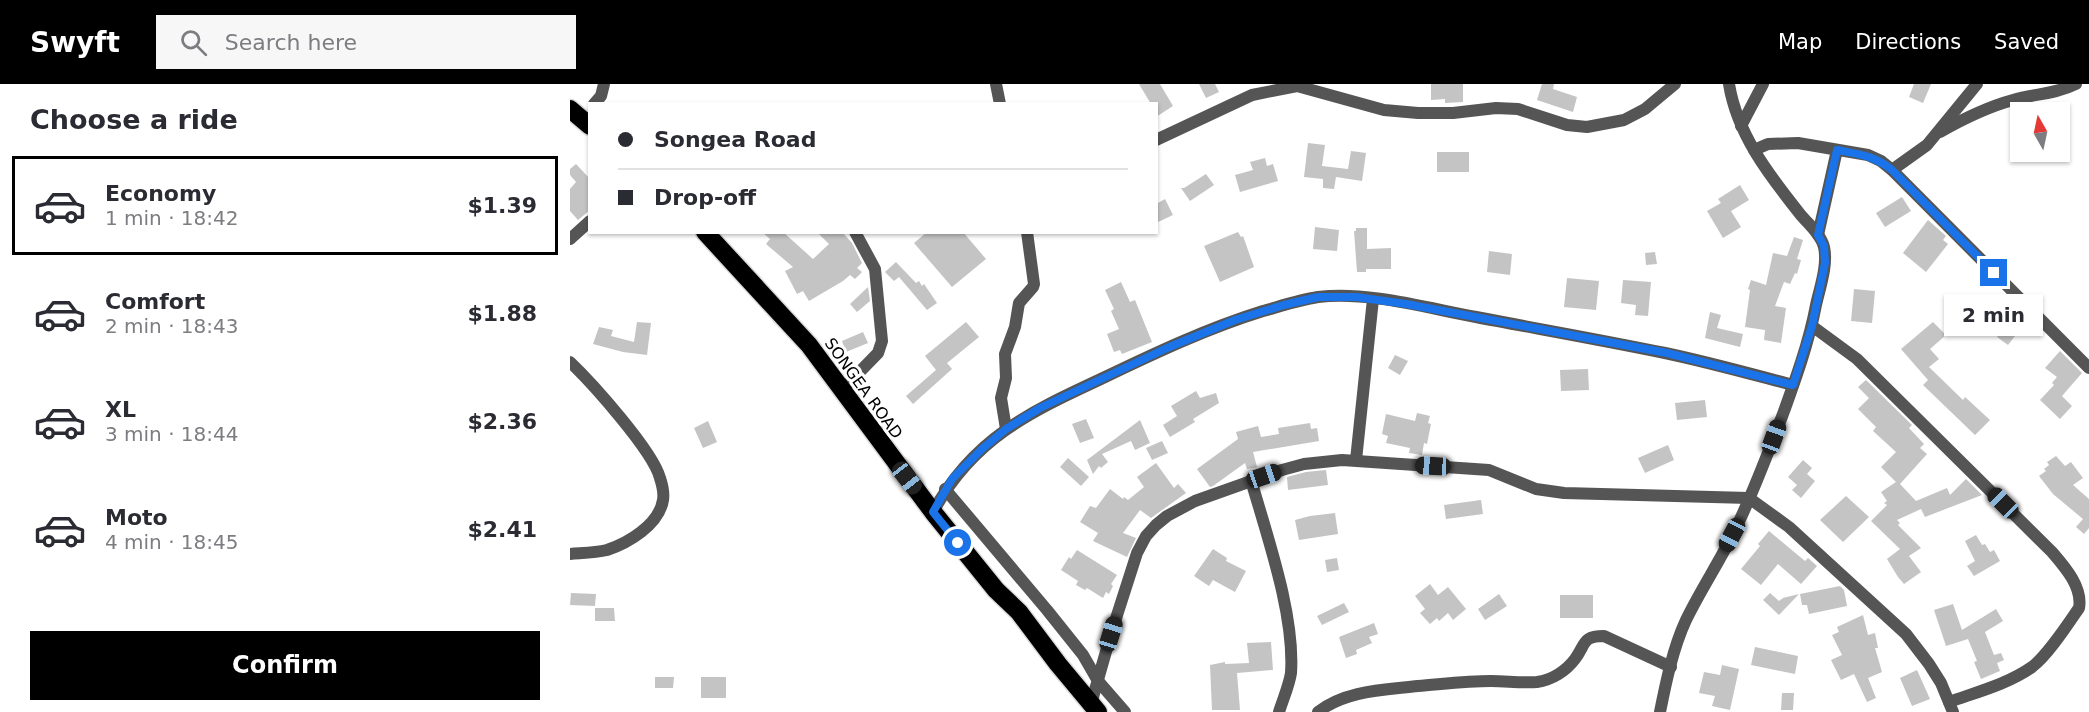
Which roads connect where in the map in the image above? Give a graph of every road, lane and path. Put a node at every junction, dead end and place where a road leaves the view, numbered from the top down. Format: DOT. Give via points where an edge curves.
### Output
graph roads {
  1 [pos="604,84"];
  2 [pos="996,84"];
  3 [pos="1675,84"];
  4 [pos="1728,84"];
  5 [pos="1763,84"];
  6 [pos="1977,84"];
  7 [pos="2076,84"];
  8 [pos="596,102"];
  9 [pos="1000,102"];
  10 [pos="1741,126"];
  11 [pos="1940,132"];
  12 [pos="1158,139"];
  13 [pos="1754,150"];
  14 [pos="1837,150"];
  15 [pos="1892,170"];
  16 [pos="588,223"];
  17 [pos="707,234"];
  18 [pos="856,234"];
  19 [pos="1027,234"];
  20 [pos="1818,235"];
  21 [pos="570,239"];
  22 [pos="1373,299"];
  23 [pos="1812,326"];
  24 [pos="570,362"];
  25 [pos="2089,368"];
  26 [pos="1793,385"];
  27 [pos="842,390"];
  28 [pos="1006,429"];
  29 [pos="1356,460"];
  30 [pos="1251,480"];
  31 [pos="945,489"];
  32 [pos="1749,498"];
  33 [pos="933,512"];
  34 [pos="570,554"];
  35 [pos="1671,667"];
  36 [pos="1098,681"];
  37 [pos="1951,707"];
  38 [pos="1095,708"];
  39 [pos="1125,712"];
  40 [pos="1278,712"];
  41 [pos="1318,712"];
  42 [pos="1660,712"];
  1 -- 8 [label="street"];
  2 -- 9 [label="street"];
  3 -- 12 [label="street" via="1645,109 1624,120 1587,127 1567,125 1518,109 1429,113 1384,110 1297,86 1252,95"];
  4 -- 10 [label="street"];
  5 -- 10 [label="street"];
  6 -- 11 [label="street"];
  7 -- 11 [label="street" via="1998,104"];
  10 -- 13 [label="street"];
  11 -- 15 [label="street"];
  13 -- 14 [label="street" via="1768,144 1798,143"];
  13 -- 20 [label="street"];
  14 -- 15 [label="street" via="1868,155"];
  14 -- 20 [label="street"];
  15 -- 25 [label="street"];
  16 -- 21 [label="street"];
  17 -- 27 [label="highway, SONGEA ROAD" via="798,332"];
  18 -- 27 [label="street" via="875,269 882,340 878,353"];
  19 -- 28 [label="street" via="1034,287 1019,303 1016,327 1005,354 1006,378 1001,398"];
  20 -- 23 [label="street" via="1824,246 1825,263"];
  22 -- 26 [label="street" via="1667,353"];
  22 -- 28 [label="street" via="1318,297 1235,320 1050,403"];
  22 -- 29 [label="street"];
  23 -- 26 [label="street"];
  23 -- 37 [label="street" via="1857,359 2052,552 2074,583 2079,608 2044,656 2009,680"];
  24 -- 34 [label="street" via="642,446 660,476 663,494 653,520 635,537 606,550"];
  26 -- 32 [label="street"];
  27 -- 33 [label="highway, SONGEA ROAD"];
  28 -- 31 [label="street"];
  29 -- 30 [label="street" via="1304,464"];
  29 -- 32 [label="street" via="1489,470 1536,489 1564,493"];
  30 -- 36 [label="street" via="1167,516 1146,536 1132,565"];
  30 -- 40 [label="street" via="1289,635 1291,674"];
  31 -- 33 [label="street"];
  31 -- 36 [label="street" via="1083,655"];
  32 -- 35 [label="street" via="1685,622"];
  32 -- 37 [label="street" via="1789,526 1906,634 1929,664"];
  33 -- 38 [label="highway, SONGEA ROAD"];
  35 -- 41 [label="street" via="1604,636 1592,636 1568,666 1550,679 1459,681 1382,690 1337,701"];
  35 -- 42 [label="street"];
  36 -- 38 [label="street"];
  36 -- 39 [label="street"];
}
